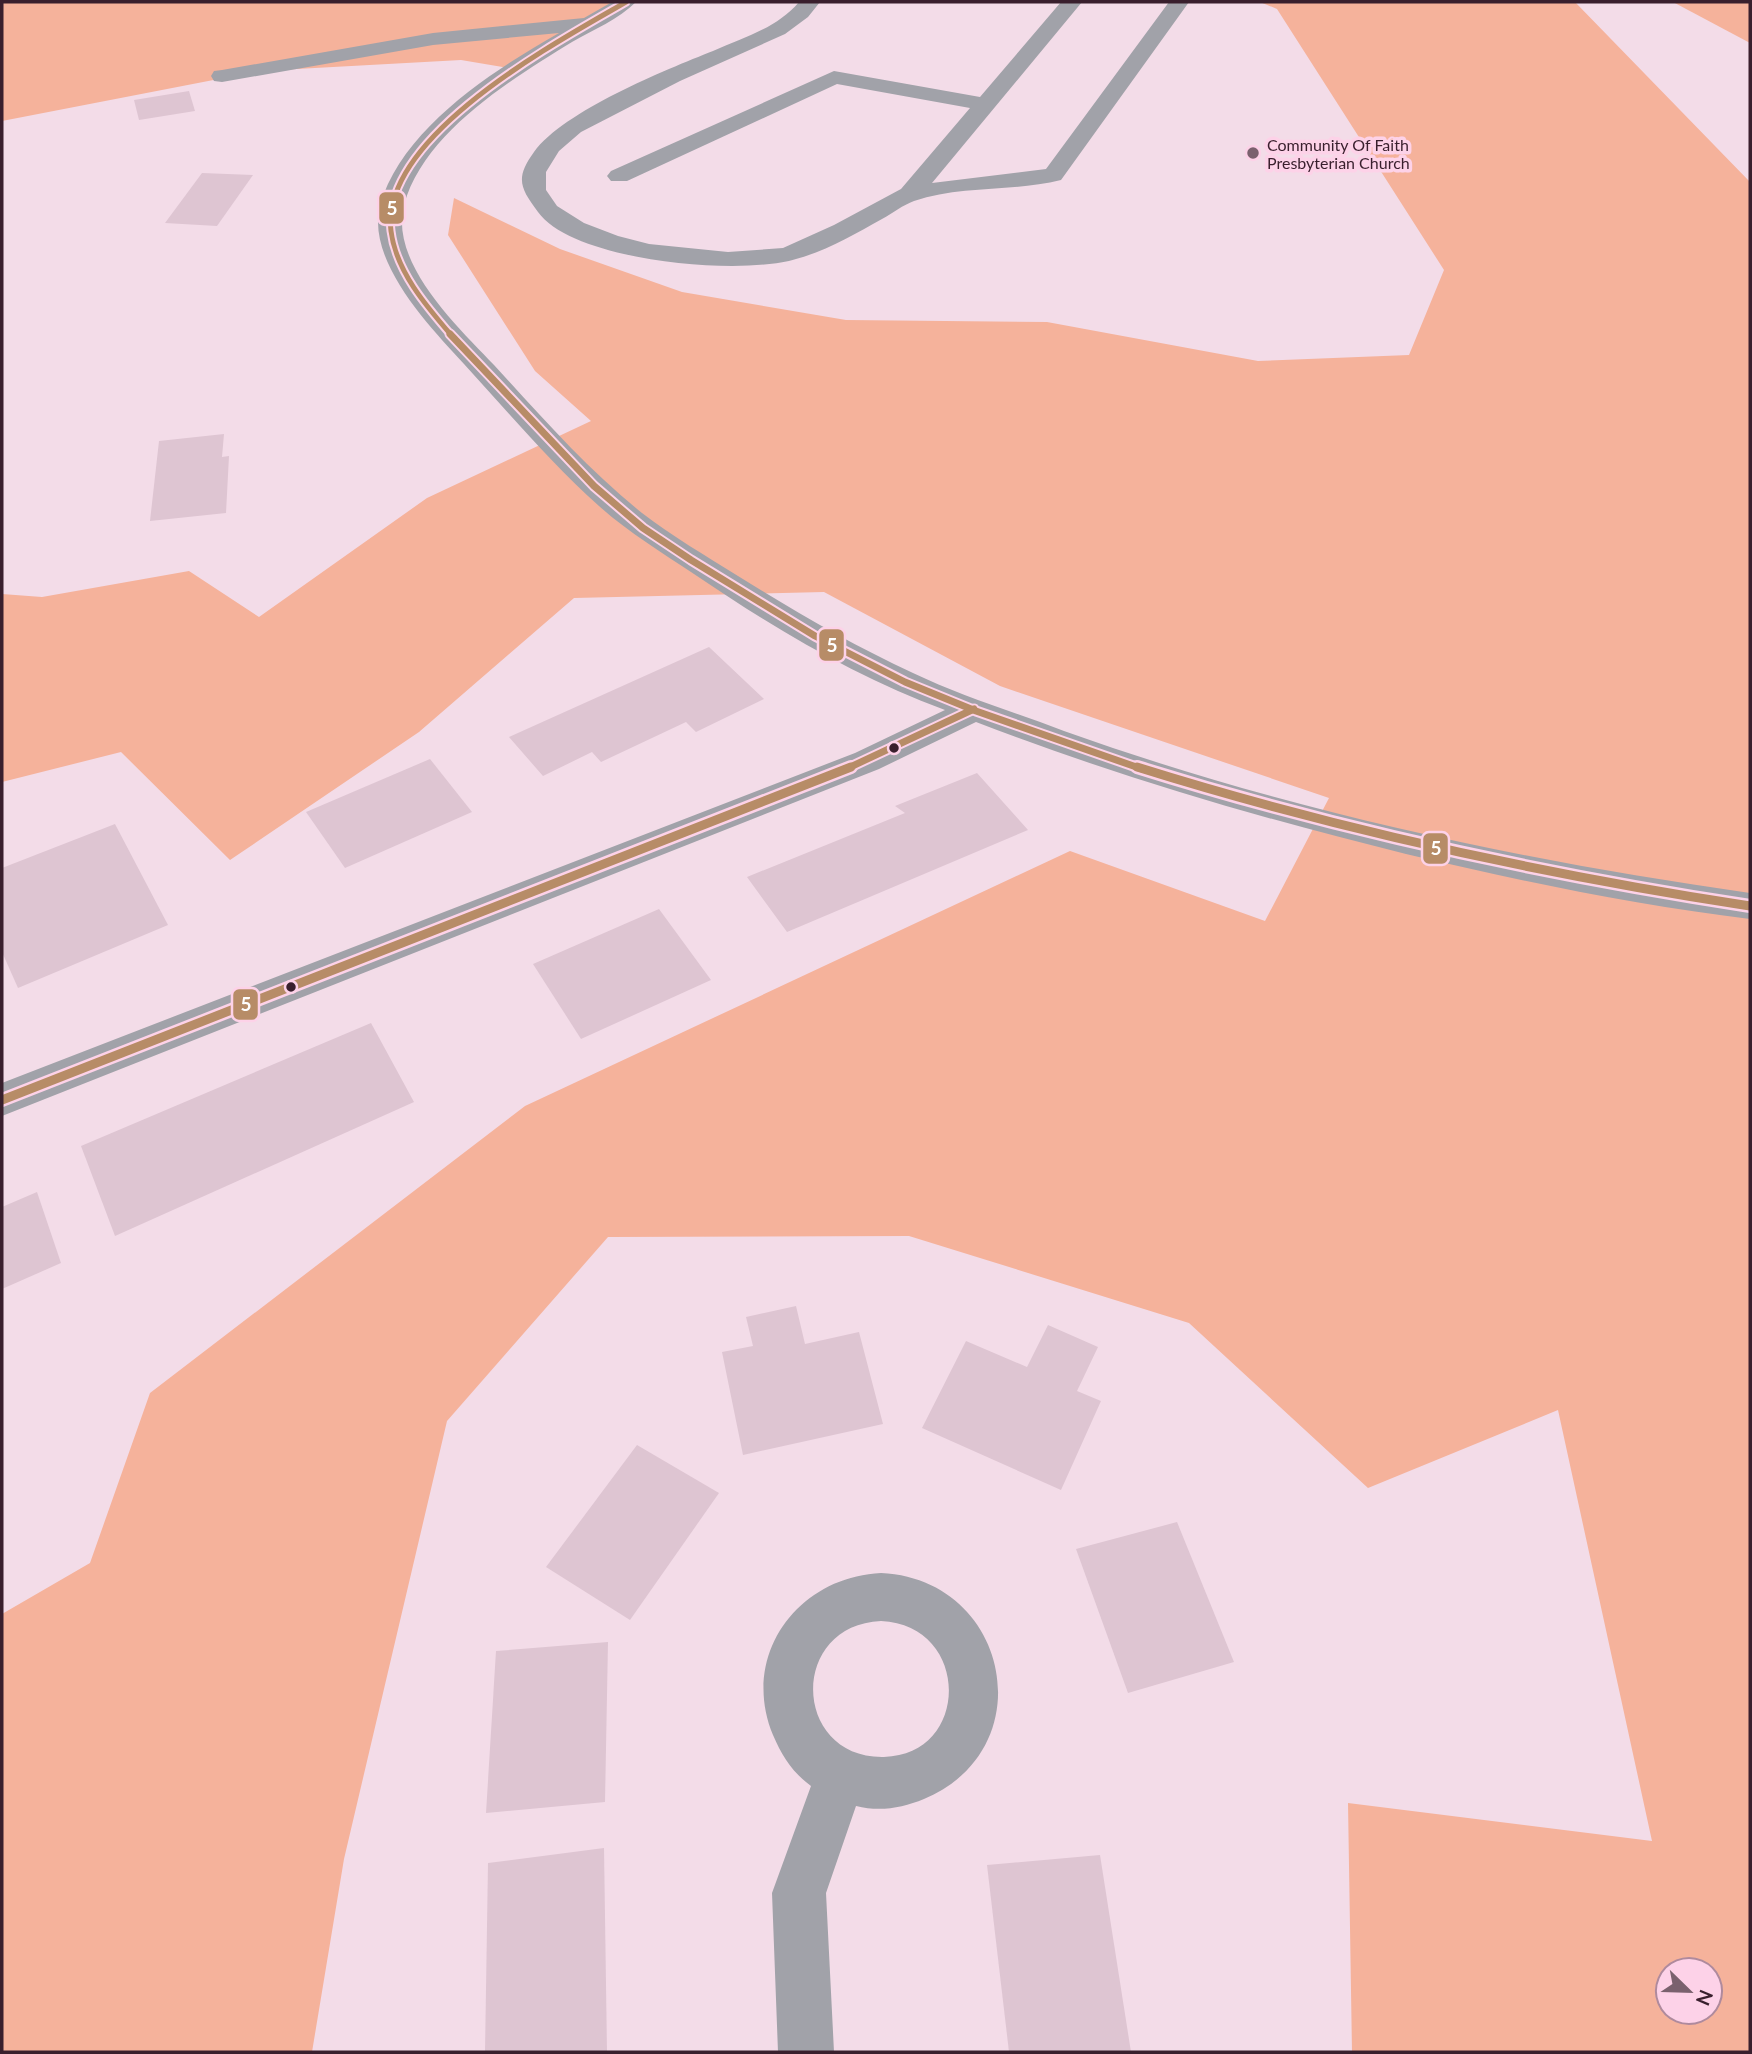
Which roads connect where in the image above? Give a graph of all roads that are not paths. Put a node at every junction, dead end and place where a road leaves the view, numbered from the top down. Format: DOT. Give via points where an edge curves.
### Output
graph roads {
  1 [pos="626,2"];
  2 [pos="810,2"];
  3 [pos="1072,2"];
  4 [pos="1179,2"];
  5 [pos="591,23"];
  6 [pos="222,76"];
  7 [pos="984,104"];
  8 [pos="619,176"];
  9 [pos="909,195"];
  10 [pos="974,709"];
  11 [pos="1750,906"];
  12 [pos="2,1100"];
  13 [pos="841,1776"];
  14 [pos="806,2052"];
  1 -- 5 [label="street"];
  2 -- 9 [label="street" via="791,20 760,38 665,79 573,127 536,164 533,188 545,208 573,227 620,244 691,259 786,254"];
  3 -- 7 [label="street"];
  4 -- 9 [label="street" via="1053,175"];
  5 -- 6 [label="street" via="433,39"];
  5 -- 10 [label="street" via="515,69 427,142 403,176 391,210 390,228 404,274 439,322 558,451 632,519 765,608 900,680"];
  7 -- 8 [label="street" via="834,77"];
  7 -- 9 [label="street"];
  10 -- 11 [label="street" via="1063,744 1242,800 1410,843 1574,879"];
  10 -- 12 [label="street" via="867,761"];
  13 -- 14 [label="street" via="799,1893"];
}
